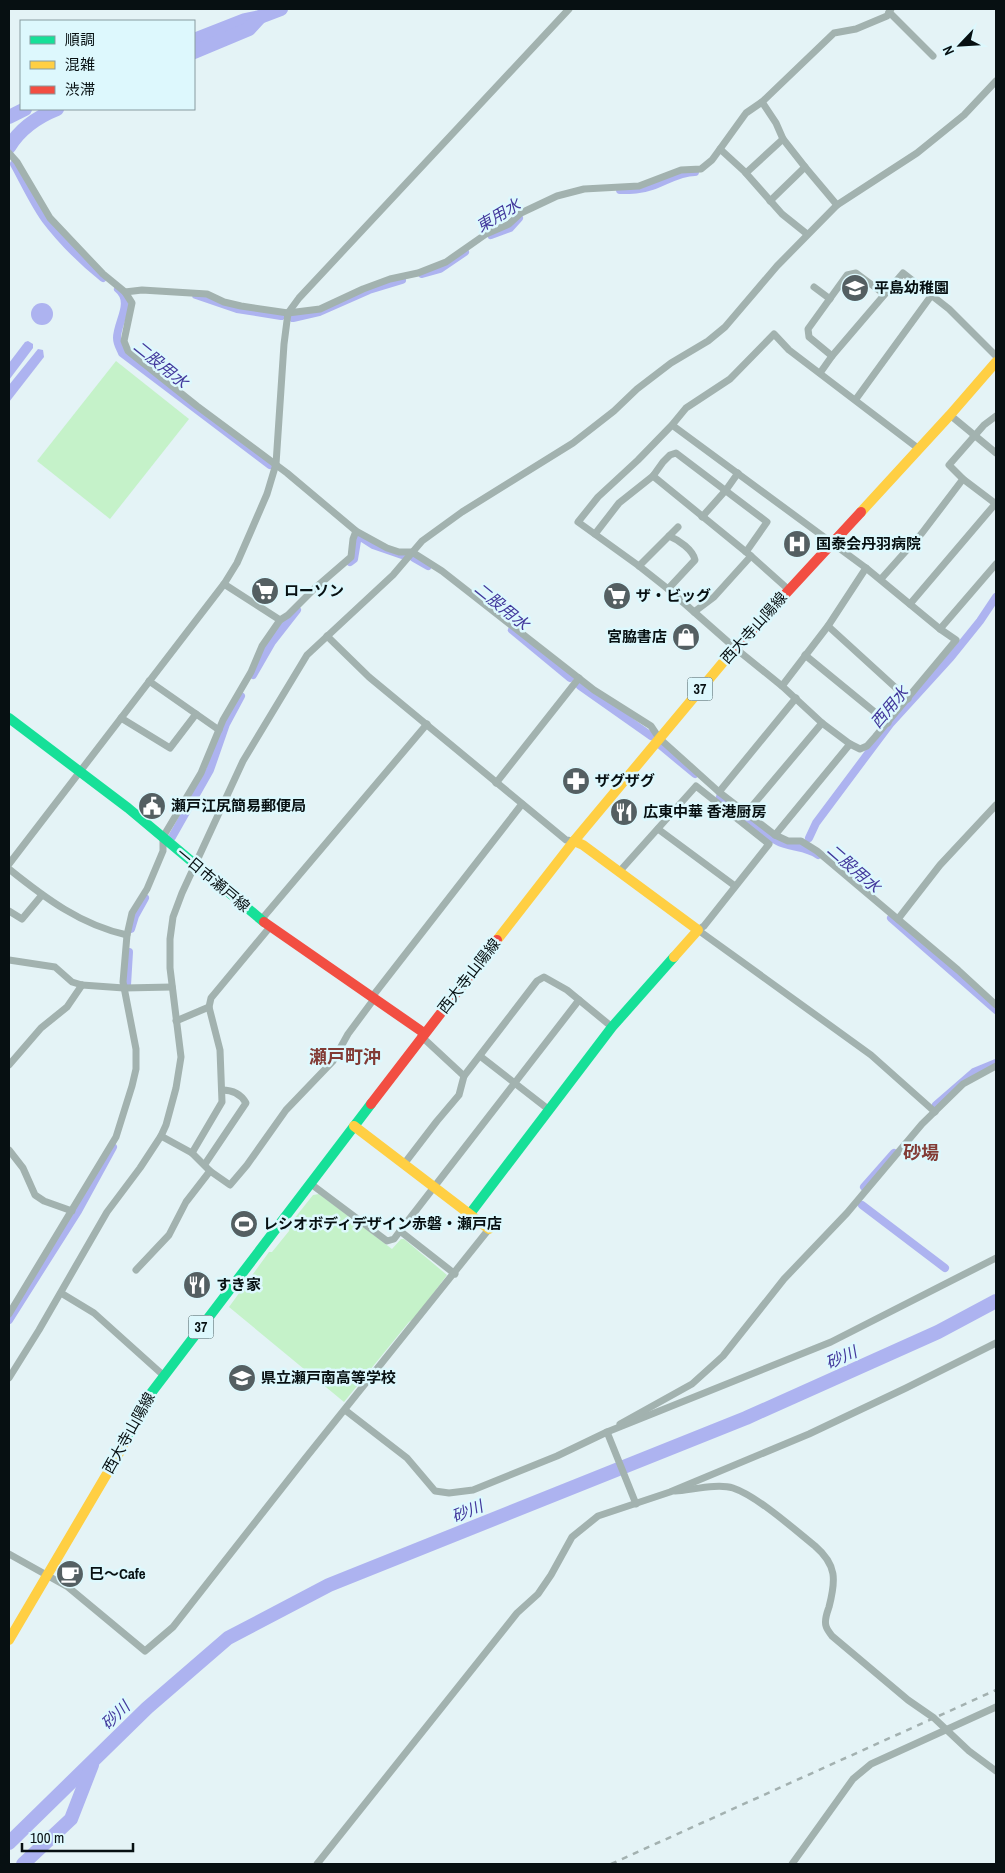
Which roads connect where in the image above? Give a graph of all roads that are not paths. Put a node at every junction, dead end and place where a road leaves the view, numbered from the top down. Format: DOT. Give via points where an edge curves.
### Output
graph roads {
  1 [pos="569,9"];
  2 [pos="890,10"];
  3 [pos="933,56"];
  4 [pos="996,81"];
  5 [pos="762,102"];
  6 [pos="782,139"];
  7 [pos="720,149"];
  8 [pos="9,153"];
  9 [pos="805,167"];
  10 [pos="746,173"];
  11 [pos="770,201"];
  12 [pos="837,205"];
  13 [pos="807,234"];
  14 [pos="814,288"];
  15 [pos="126,292"];
  16 [pos="884,294"];
  17 [pos="931,296"];
  18 [pos="830,299"];
  19 [pos="288,313"];
  20 [pos="832,356"];
  21 [pos="996,356"];
  22 [pos="996,362"];
  23 [pos="820,373"];
  24 [pos="856,399"];
  25 [pos="950,416"];
  26 [pos="996,416"];
  27 [pos="672,425"];
  28 [pos="976,436"];
  29 [pos="919,449"];
  30 [pos="996,453"];
  31 [pos="276,464"];
  32 [pos="738,473"];
  33 [pos="653,476"];
  34 [pos="964,479"];
  35 [pos="726,490"];
  36 [pos="996,504"];
  37 [pos="702,517"];
  38 [pos="678,528"];
  39 [pos="356,531"];
  40 [pos="595,534"];
  41 [pos="669,536"];
  42 [pos="833,543"];
  43 [pos="412,552"];
  44 [pos="748,554"];
  45 [pos="996,564"];
  46 [pos="639,566"];
  47 [pos="866,568"];
  48 [pos="882,579"];
  49 [pos="224,584"];
  50 [pos="668,589"];
  51 [pos="789,590"];
  52 [pos="910,604"];
  53 [pos="694,612"];
  54 [pos="280,620"];
  55 [pos="828,626"];
  56 [pos="940,629"];
  57 [pos="327,636"];
  58 [pos="735,648"];
  59 [pos="805,655"];
  60 [pos="578,678"];
  61 [pos="149,681"];
  62 [pos="782,686"];
  63 [pos="796,698"];
  64 [pos="908,699"];
  65 [pos="196,714"];
  66 [pos="9,718"];
  67 [pos="121,718"];
  68 [pos="822,722"];
  69 [pos="888,723"];
  70 [pos="427,724"];
  71 [pos="219,730"];
  72 [pos="659,738"];
  73 [pos="850,744"];
  74 [pos="79,772"];
  75 [pos="496,783"];
  76 [pos="719,792"];
  77 [pos="522,804"];
  78 [pos="996,805"];
  79 [pos="747,812"];
  80 [pos="658,829"];
  81 [pos="775,835"];
  82 [pos="163,837"];
  83 [pos="574,841"];
  84 [pos="9,864"];
  85 [pos="195,864"];
  86 [pos="619,872"];
  87 [pos="735,886"];
  88 [pos="42,895"];
  89 [pos="9,911"];
  90 [pos="898,919"];
  91 [pos="261,920"];
  92 [pos="270,927"];
  93 [pos="698,930"];
  94 [pos="127,935"];
  95 [pos="9,960"];
  96 [pos="82,985"];
  97 [pos="172,987"];
  98 [pos="124,988"];
  99 [pos="373,998"];
  100 [pos="579,1000"];
  101 [pos="996,1005"];
  102 [pos="209,1007"];
  103 [pos="176,1021"];
  104 [pos="612,1028"];
  105 [pos="423,1034"];
  106 [pos="480,1056"];
  107 [pos="9,1065"];
  108 [pos="996,1066"];
  109 [pos="464,1076"];
  110 [pos="514,1083"];
  111 [pos="222,1090"];
  112 [pos="548,1109"];
  113 [pos="935,1112"];
  114 [pos="354,1126"];
  115 [pos="161,1136"];
  116 [pos="9,1150"];
  117 [pos="192,1153"];
  118 [pos="205,1164"];
  119 [pos="404,1164"];
  120 [pos="210,1171"];
  121 [pos="311,1184"];
  122 [pos="434,1187"];
  123 [pos="72,1211"];
  124 [pos="469,1215"];
  125 [pos="489,1229"];
  126 [pos="400,1231"];
  127 [pos="996,1258"];
  128 [pos="136,1270"];
  129 [pos="455,1274"];
  130 [pos="60,1293"];
  131 [pos="9,1314"];
  132 [pos="996,1343"];
  133 [pos="12,1366"];
  134 [pos="164,1375"];
  135 [pos="9,1378"];
  136 [pos="345,1410"];
  137 [pos="607,1432"];
  138 [pos="670,1492"];
  139 [pos="636,1504"];
  140 [pos="9,1554"];
  141 [pos="47,1576"];
  142 [pos="9,1640"];
  143 [pos="996,1707"];
  144 [pos="944,1730"];
  145 [pos="996,1771"];
  146 [pos="317,1864"];
  147 [pos="792,1864"];
  1 -- 19 [label="street"];
  2 -- 3 [label="street"];
  2 -- 5 [label="street" via="887,16 834,33"];
  4 -- 12 [label="street" via="964,115 917,153"];
  5 -- 6 [label="street"];
  5 -- 7 [label="street" via="746,113"];
  6 -- 9 [label="street"];
  6 -- 10 [label="street"];
  7 -- 10 [label="street"];
  7 -- 19 [label="street" via="701,169 681,170 639,186 584,188 557,196 521,213 509,224 486,234 446,262 363,289 320,309"];
  8 -- 15 [label="street" via="50,218 103,274"];
  9 -- 11 [label="street"];
  9 -- 12 [label="street"];
  10 -- 11 [label="street"];
  11 -- 13 [label="street"];
  12 -- 13 [label="street"];
  13 -- 43 [label="street" via="726,327 671,363 573,443 462,512"];
  14 -- 18 [label="street"];
  15 -- 19 [label="street" via="206,294 241,306"];
  15 -- 31 [label="street" via="132,303 124,341 128,351"];
  16 -- 17 [label="street" via="903,273"];
  16 -- 18 [label="street" via="856,273 847,275"];
  16 -- 20 [label="street"];
  17 -- 21 [label="street" via="949,309"];
  17 -- 24 [label="street"];
  18 -- 20 [label="street" via="808,329 809,337"];
  19 -- 31 [label="street"];
  20 -- 23 [label="street"];
  22 -- 25 [label="main road, 西大寺山陽線 / 37"];
  23 -- 24 [label="street"];
  23 -- 27 [label="street" via="789,350 774,334 730,379 686,408"];
  24 -- 29 [label="street"];
  25 -- 28 [label="street"];
  25 -- 29 [label="main road, 西大寺山陽線 / 37"];
  26 -- 28 [label="street"];
  27 -- 32 [label="street"];
  27 -- 40 [label="street" via="598,497 578,522"];
  28 -- 30 [label="street"];
  28 -- 34 [label="street" via="950,465"];
  29 -- 42 [label="main road, 西大寺山陽線 / 37"];
  31 -- 39 [label="street"];
  31 -- 49 [label="street" via="251,531"];
  32 -- 35 [label="street"];
  32 -- 42 [label="street"];
  33 -- 35 [label="street" via="662,462 676,453"];
  33 -- 37 [label="street"];
  33 -- 40 [label="street" via="619,503"];
  34 -- 36 [label="street"];
  34 -- 48 [label="street"];
  35 -- 37 [label="street"];
  35 -- 44 [label="street" via="767,522"];
  36 -- 52 [label="street"];
  37 -- 44 [label="street"];
  38 -- 41 [label="street"];
  39 -- 43 [label="street" via="386,548"];
  39 -- 54 [label="street" via="351,557"];
  40 -- 46 [label="street"];
  41 -- 46 [label="street"];
  41 -- 50 [label="street" via="682,543 695,560"];
  42 -- 47 [label="street"];
  42 -- 51 [label="main road, 西大寺山陽線 / 37"];
  43 -- 57 [label="street"];
  43 -- 60 [label="street" via="442,571"];
  44 -- 51 [label="street"];
  44 -- 53 [label="street" via="714,596"];
  45 -- 56 [label="street"];
  46 -- 50 [label="street"];
  47 -- 48 [label="street"];
  47 -- 55 [label="street"];
  48 -- 52 [label="street"];
  49 -- 54 [label="street"];
  49 -- 61 [label="street"];
  50 -- 53 [label="street"];
  51 -- 58 [label="main road, 西大寺山陽線 / 37"];
  52 -- 56 [label="street"];
  53 -- 58 [label="street"];
  54 -- 71 [label="street" via="262,646"];
  55 -- 59 [label="street"];
  55 -- 64 [label="street"];
  56 -- 64 [label="street" via="956,640"];
  57 -- 70 [label="street" via="369,677"];
  57 -- 85 [label="street" via="307,655 243,761"];
  58 -- 62 [label="street"];
  58 -- 72 [label="main road, 西大寺山陽線 / 37"];
  59 -- 62 [label="street"];
  59 -- 69 [label="street"];
  60 -- 72 [label="street" via="651,726"];
  60 -- 75 [label="street"];
  61 -- 65 [label="street"];
  61 -- 67 [label="street"];
  62 -- 63 [label="street"];
  63 -- 68 [label="street"];
  63 -- 76 [label="street"];
  64 -- 69 [label="street"];
  65 -- 67 [label="street" via="170,748"];
  65 -- 71 [label="street"];
  66 -- 74 [label="main road, 一日市瀬戸線"];
  67 -- 74 [label="street"];
  68 -- 73 [label="street"];
  68 -- 79 [label="street"];
  69 -- 73 [label="street" via="867,746 860,749"];
  70 -- 75 [label="street"];
  70 -- 91 [label="street"];
  71 -- 82 [label="street" via="200,773"];
  72 -- 76 [label="street"];
  72 -- 83 [label="main road, 西大寺山陽線 / 37"];
  73 -- 81 [label="street"];
  74 -- 82 [label="main road, 一日市瀬戸線"];
  74 -- 84 [label="street"];
  75 -- 77 [label="street"];
  76 -- 79 [label="street"];
  77 -- 83 [label="street" via="566,840"];
  77 -- 99 [label="street"];
  78 -- 90 [label="street" via="940,865"];
  79 -- 81 [label="street"];
  80 -- 86 [label="street"];
  80 -- 87 [label="street"];
  80 -- 87 [label="street" via="696,786 769,844"];
  81 -- 90 [label="street" via="788,841 801,841 817,851"];
  82 -- 85 [label="main road, 一日市瀬戸線"];
  82 -- 94 [label="street" via="163,851 147,889 132,913"];
  83 -- 86 [label="main road"];
  83 -- 105 [label="main road, 西大寺山陽線 / 37"];
  84 -- 88 [label="street"];
  85 -- 91 [label="main road, 一日市瀬戸線"];
  85 -- 97 [label="street" via="173,917 170,939"];
  86 -- 93 [label="main road"];
  87 -- 93 [label="street"];
  88 -- 89 [label="street" via="22,919"];
  88 -- 94 [label="street" via="78,918"];
  90 -- 101 [label="street"];
  91 -- 92 [label="main road, 一日市瀬戸線"];
  92 -- 99 [label="main road, 一日市瀬戸線"];
  92 -- 102 [label="street" via="211,998"];
  93 -- 104 [label="main road"];
  93 -- 113 [label="street" via="871,1055"];
  94 -- 98 [label="street"];
  95 -- 96 [label="street" via="50,965 72,982"];
  96 -- 98 [label="street"];
  96 -- 107 [label="street" via="67,1007 41,1028"];
  97 -- 98 [label="street"];
  97 -- 103 [label="street"];
  98 -- 123 [label="street" via="136,1049 136,1069 116,1137"];
  99 -- 105 [label="main road, 一日市瀬戸線"];
  99 -- 120 [label="street" via="333,1061 286,1110 230,1185"];
  100 -- 104 [label="street"];
  100 -- 106 [label="street" via="544,978 537,981"];
  100 -- 110 [label="street"];
  102 -- 103 [label="street"];
  102 -- 111 [label="street" via="220,1050"];
  103 -- 115 [label="street" via="181,1057 171,1112"];
  104 -- 112 [label="main road"];
  105 -- 109 [label="street"];
  105 -- 114 [label="main road, 西大寺山陽線 / 37"];
  106 -- 109 [label="street"];
  106 -- 110 [label="street"];
  108 -- 113 [label="street" via="963,1084"];
  109 -- 119 [label="street" via="459,1096"];
  110 -- 112 [label="street"];
  110 -- 122 [label="street"];
  111 -- 117 [label="street" via="219,1109"];
  111 -- 118 [label="street" via="231,1090 246,1103"];
  112 -- 124 [label="main road"];
  113 -- 137 [label="street" via="784,1279 723,1356 692,1384"];
  114 -- 119 [label="main road"];
  114 -- 121 [label="main road, 西大寺山陽線 / 37"];
  115 -- 117 [label="street"];
  115 -- 130 [label="street" via="107,1212"];
  116 -- 123 [label="street" via="23,1168 35,1195"];
  117 -- 118 [label="street"];
  118 -- 120 [label="street"];
  119 -- 122 [label="main road"];
  120 -- 128 [label="street" via="186,1202 168,1235"];
  121 -- 126 [label="street" via="387,1241 394,1239"];
  121 -- 134 [label="main road, 西大寺山陽線 / 37"];
  122 -- 124 [label="main road"];
  122 -- 126 [label="street"];
  123 -- 131 [label="street"];
  124 -- 125 [label="main road"];
  125 -- 129 [label="street"];
  126 -- 129 [label="street"];
  127 -- 137 [label="street" via="831,1342"];
  129 -- 136 [label="street"];
  130 -- 133 [label="street"];
  130 -- 134 [label="street" via="94,1313"];
  132 -- 138 [label="street" via="843,1419"];
  133 -- 135 [label="street"];
  134 -- 141 [label="main road, 西大寺山陽線 / 37" via="142,1405 118,1455"];
  136 -- 137 [label="street" via="407,1458 440,1493 473,1490"];
  136 -- 141 [label="street" via="173,1627 145,1651 68,1587"];
  137 -- 139 [label="street"];
  138 -- 139 [label="street"];
  138 -- 144 [label="street" via="732,1488 753,1499 815,1546 832,1566 834,1581 825,1618 826,1628 908,1700 934,1718"];
  139 -- 146 [label="street" via="598,1516 572,1537 538,1594 518,1613"];
  140 -- 141 [label="street"];
  141 -- 142 [label="main road, 西大寺山陽線 / 37"];
  143 -- 144 [label="street"];
  144 -- 145 [label="street"];
  144 -- 147 [label="street" via="870,1764 853,1779"];
}
